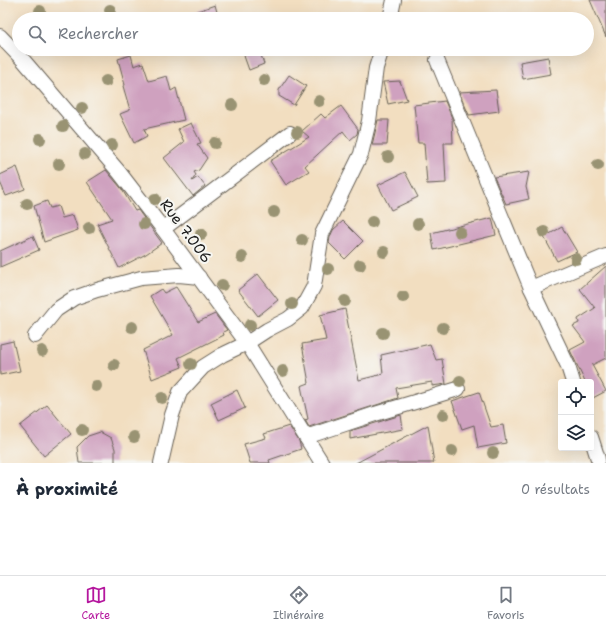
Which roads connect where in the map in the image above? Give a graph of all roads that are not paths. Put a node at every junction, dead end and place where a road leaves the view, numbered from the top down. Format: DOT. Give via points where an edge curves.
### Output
graph roads {
  1 [pos="394,0"];
  2 [pos="391,12"];
  3 [pos="0,36"];
  4 [pos="12,48"];
  5 [pos="19,56"];
  6 [pos="380,56"];
  7 [pos="437,60"];
  8 [pos="290,133"];
  9 [pos="163,229"];
  10 [pos="606,256"];
  11 [pos="199,277"];
  12 [pos="531,288"];
  13 [pos="35,336"];
  14 [pos="247,343"];
  15 [pos="572,379"];
  16 [pos="458,390"];
  17 [pos="306,437"];
  18 [pos="594,446"];
  19 [pos="598,459"];
  20 [pos="161,463"];
  21 [pos="322,463"];
  1 -- 2 [label="street"];
  3 -- 4 [label="street, Rue 7.006"];
  5 -- 9 [label="street, Rue 7.006" via="119,172"];
  6 -- 14 [label="street" via="361,154 322,234 314,286 302,308"];
  7 -- 12 [label="street"];
  8 -- 9 [label="street"];
  9 -- 11 [label="street, Rue 7.006"];
  10 -- 12 [label="street"];
  11 -- 13 [label="street" via="141,278 74,298 56,310"];
  11 -- 14 [label="street, Rue 7.006"];
  12 -- 15 [label="street"];
  14 -- 17 [label="street, Rue 7.006"];
  14 -- 20 [label="street" via="203,367 180,392"];
  16 -- 17 [label="street"];
  17 -- 21 [label="street, Rue 7.006"];
  18 -- 19 [label="street"];
}
